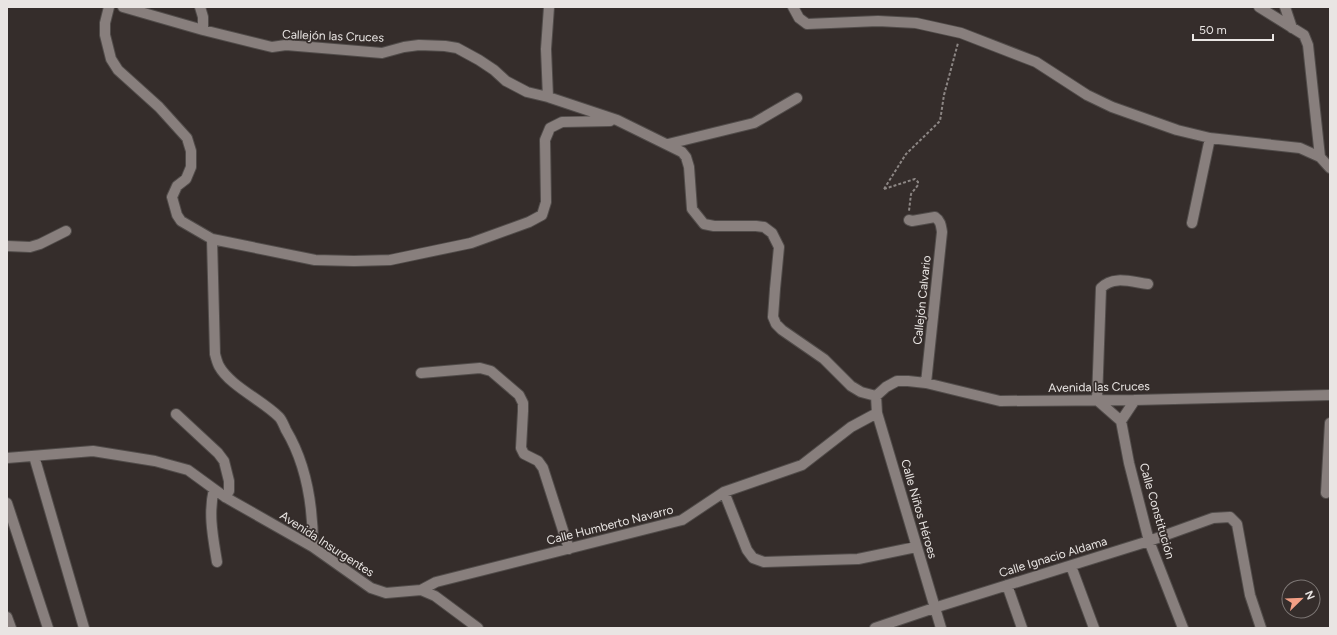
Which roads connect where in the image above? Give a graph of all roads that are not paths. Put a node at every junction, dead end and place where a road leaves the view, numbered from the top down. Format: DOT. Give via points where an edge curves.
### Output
graph roads {
  1 [pos="110,7"];
  2 [pos="123,7"];
  3 [pos="200,7"];
  4 [pos="549,7"];
  5 [pos="793,7"];
  6 [pos="1259,7"];
  7 [pos="1285,7"];
  8 [pos="1292,28"];
  9 [pos="203,30"];
  10 [pos="548,97"];
  11 [pos="797,98"];
  12 [pos="617,120"];
  13 [pos="1210,138"];
  14 [pos="668,144"];
  15 [pos="1320,157"];
  16 [pos="1330,168"];
  17 [pos="909,220"];
  18 [pos="1192,223"];
  19 [pos="66,231"];
  20 [pos="212,239"];
  21 [pos="7,246"];
  22 [pos="1148,284"];
  23 [pos="421,373"];
  24 [pos="926,384"];
  25 [pos="1330,395"];
  26 [pos="876,396"];
  27 [pos="1097,400"];
  28 [pos="1135,400"];
  29 [pos="877,413"];
  30 [pos="176,414"];
  31 [pos="1121,421"];
  32 [pos="1330,423"];
  33 [pos="34,456"];
  34 [pos="7,458"];
  35 [pos="214,489"];
  36 [pos="724,492"];
  37 [pos="1326,493"];
  38 [pos="225,497"];
  39 [pos="7,503"];
  40 [pos="1150,541"];
  41 [pos="313,547"];
  42 [pos="916,547"];
  43 [pos="569,549"];
  44 [pos="217,562"];
  45 [pos="1071,566"];
  46 [pos="1007,585"];
  47 [pos="421,590"];
  48 [pos="934,608"];
  49 [pos="7,617"];
  50 [pos="11,628"];
  51 [pos="48,628"];
  52 [pos="84,628"];
  53 [pos="478,628"];
  54 [pos="875,628"];
  55 [pos="941,628"];
  56 [pos="1022,628"];
  57 [pos="1094,628"];
  58 [pos="1183,628"];
  59 [pos="1261,628"];
  1 -- 20 [label="street" via="105,23 105,35 111,60 187,138 191,151 191,167 186,179 177,186 172,197 177,215 181,222"];
  2 -- 9 [label="street, Callejón las Cruces"];
  3 -- 9 [label="street"];
  4 -- 10 [label="street" via="546,48"];
  5 -- 13 [label="street" via="799,18 807,24 878,21 916,23 961,33 1036,62 1112,108 1177,130"];
  6 -- 8 [label="street"];
  7 -- 8 [label="street"];
  8 -- 15 [label="street" via="1304,35 1308,45"];
  9 -- 10 [label="street, Callejón las Cruces" via="272,46 382,53 419,45 457,48 494,70 506,81 527,92"];
  10 -- 12 [label="street, Callejón las Cruces"];
  11 -- 14 [label="street" via="754,123"];
  12 -- 14 [label="street, Callejón las Cruces"];
  12 -- 20 [label="street" via="562,122 550,128 545,140 546,202 542,215 470,243 390,260 354,262 315,260"];
  13 -- 15 [label="street" via="1300,148"];
  13 -- 18 [label="street"];
  14 -- 26 [label="street, Callejón las Cruces" via="686,157 692,209 704,224 760,227 772,233 776,239 779,247 773,317 776,324 824,359 851,386"];
  15 -- 16 [label="street"];
  17 -- 24 [label="street, Callejón Calvario" via="935,217 939,220 942,232"];
  19 -- 21 [label="street" via="30,247"];
  20 -- 41 [label="street" via="215,354 218,365 229,378 280,418 298,452 309,498"];
  22 -- 27 [label="street" via="1115,280 1101,288"];
  23 -- 43 [label="street" via="480,368 490,371 519,395 523,403 521,448 524,454 538,461 543,468"];
  24 -- 26 [label="street, Avenida las Cruces" via="908,380 897,381 886,386"];
  24 -- 27 [label="street, Avenida las Cruces" via="1000,401"];
  25 -- 28 [label="street, Avenida las Cruces"];
  26 -- 29 [label="street, Calle Niños Héroes"];
  27 -- 28 [label="street, Avenida las Cruces"];
  27 -- 31 [label="street"];
  28 -- 31 [label="street"];
  29 -- 36 [label="street, Calle Humberto Navarro" via="851,427 802,465"];
  29 -- 42 [label="street, Calle Niños Héroes"];
  30 -- 38 [label="street" via="224,461 229,481 229,491"];
  31 -- 40 [label="street, Calle Constitución" via="1129,463"];
  32 -- 37 [label="street"];
  33 -- 34 [label="street"];
  33 -- 35 [label="street, Avenida Insurgentes" via="93,451 155,461 188,470"];
  33 -- 52 [label="street"];
  35 -- 38 [label="street, Avenida Insurgentes"];
  35 -- 44 [label="street" via="211,529"];
  36 -- 42 [label="street" via="747,550 753,558 764,562 858,560"];
  36 -- 43 [label="street, Calle Humberto Navarro" via="682,520"];
  38 -- 41 [label="street, Avenida Insurgentes"];
  39 -- 51 [label="street"];
  40 -- 45 [label="street, Calle Ignacio Aldama"];
  40 -- 58 [label="street, Calle Constitución"];
  40 -- 59 [label="street, Calle Ignacio Aldama" via="1213,518 1230,517 1237,524 1250,595"];
  41 -- 47 [label="street, Avenida Insurgentes" via="371,588 386,593"];
  42 -- 48 [label="street, Calle Niños Héroes"];
  43 -- 47 [label="street, Calle Humberto Navarro" via="436,582"];
  45 -- 46 [label="street, Calle Ignacio Aldama"];
  45 -- 57 [label="street"];
  46 -- 48 [label="street, Calle Ignacio Aldama"];
  46 -- 56 [label="street"];
  47 -- 53 [label="street" via="435,596"];
  48 -- 54 [label="street, Calle Ignacio Aldama"];
  48 -- 55 [label="street, Calle Niños Héroes"];
  49 -- 50 [label="street"];
}
